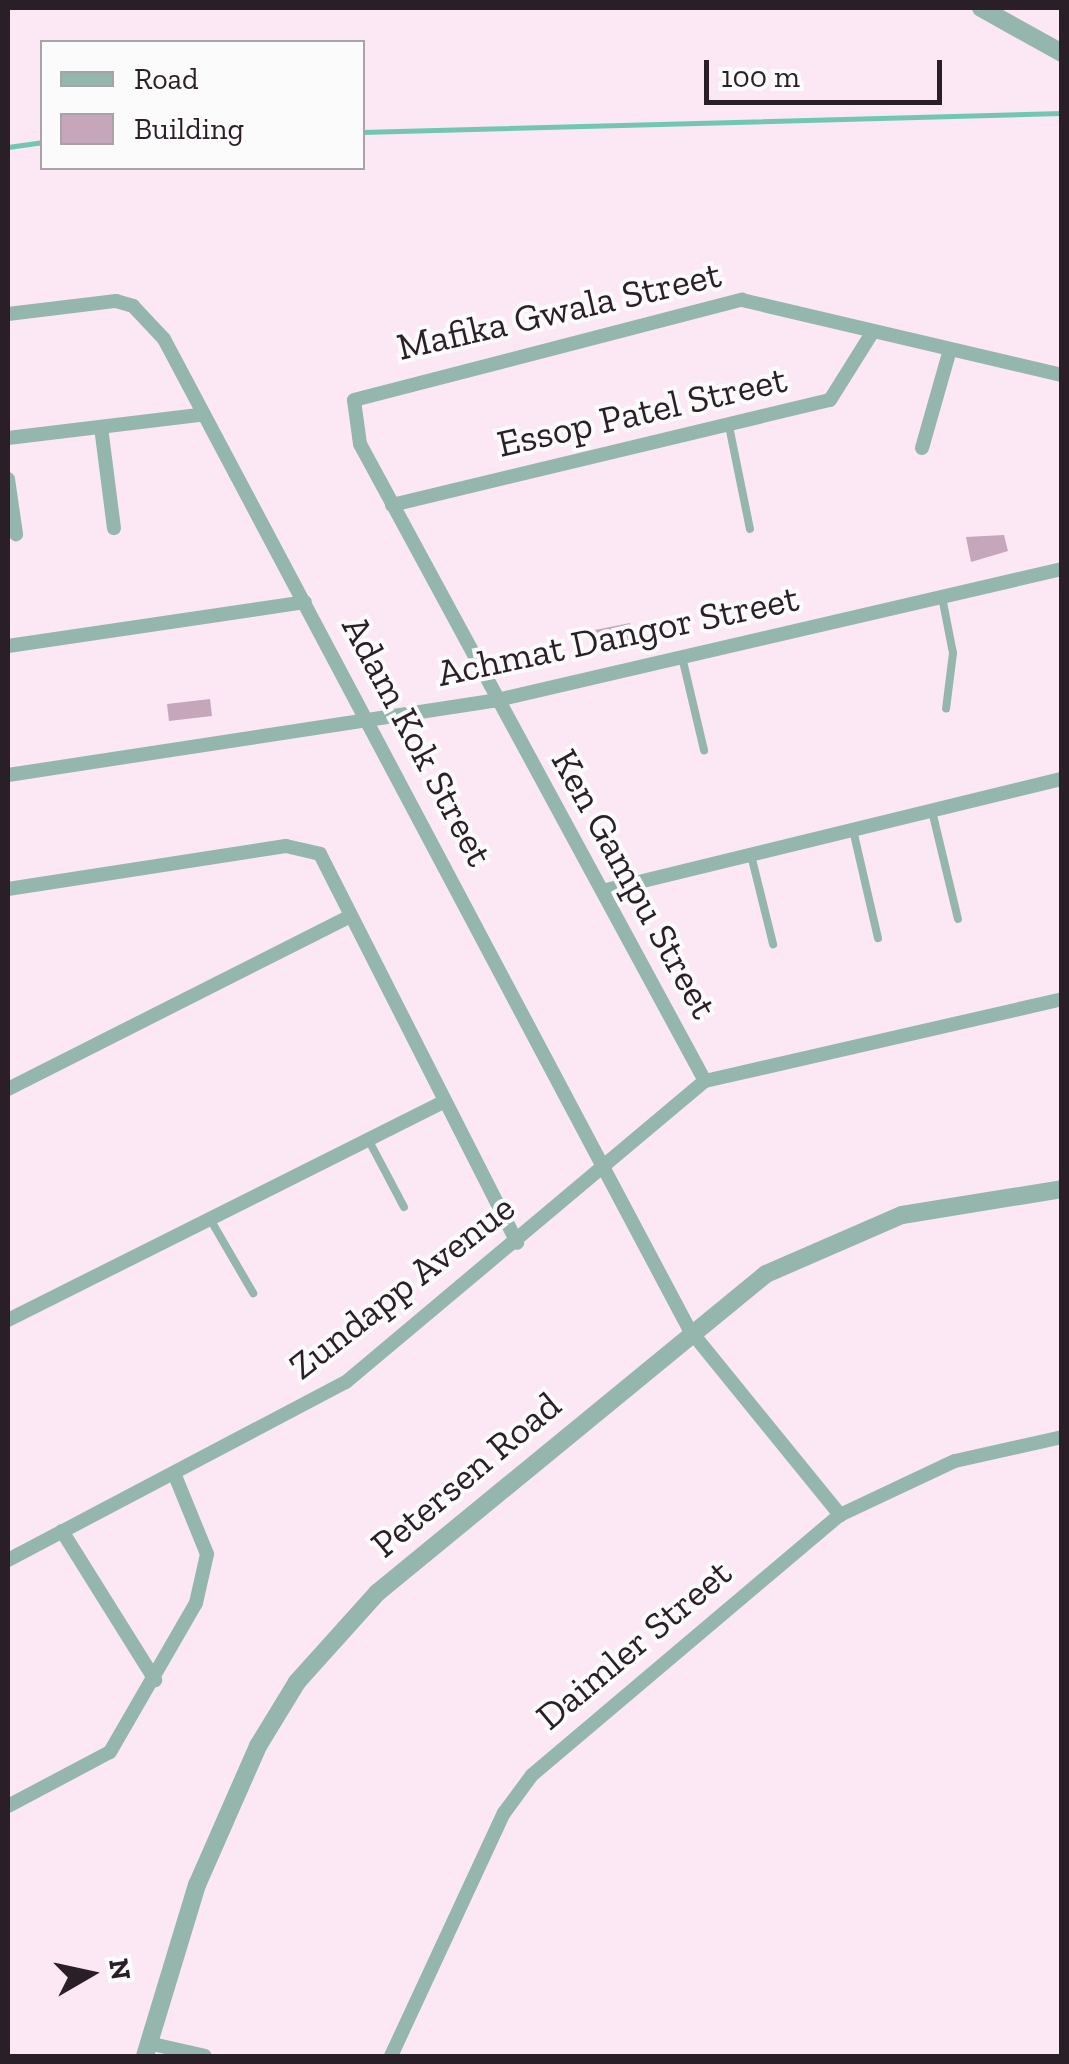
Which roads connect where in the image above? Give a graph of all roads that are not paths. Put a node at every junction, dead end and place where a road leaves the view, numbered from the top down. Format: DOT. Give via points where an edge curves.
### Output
graph roads {
  1 [pos="981,8"];
  2 [pos="1062,53"];
  3 [pos="8,314"];
  4 [pos="872,334"];
  5 [pos="949,352"];
  6 [pos="1062,376"];
  7 [pos="362,393"];
  8 [pos="199,415"];
  9 [pos="729,426"];
  10 [pos="101,427"];
  11 [pos="8,438"];
  12 [pos="922,448"];
  13 [pos="8,479"];
  14 [pos="392,505"];
  15 [pos="114,528"];
  16 [pos="750,529"];
  17 [pos="16,534"];
  18 [pos="1062,569"];
  19 [pos="942,597"];
  20 [pos="305,602"];
  21 [pos="8,646"];
  22 [pos="682,657"];
  23 [pos="493,701"];
  24 [pos="946,709"];
  25 [pos="371,721"];
  26 [pos="704,750"];
  27 [pos="8,775"];
  28 [pos="1062,780"];
  29 [pos="932,811"];
  30 [pos="852,830"];
  31 [pos="751,855"];
  32 [pos="8,889"];
  33 [pos="606,890"];
  34 [pos="347,918"];
  35 [pos="958,919"];
  36 [pos="878,938"];
  37 [pos="773,944"];
  38 [pos="1062,999"];
  39 [pos="705,1082"];
  40 [pos="8,1089"];
  41 [pos="441,1103"];
  42 [pos="368,1140"];
  43 [pos="601,1162"];
  44 [pos="1062,1189"];
  45 [pos="404,1207"];
  46 [pos="210,1219"];
  47 [pos="517,1243"];
  48 [pos="253,1293"];
  49 [pos="8,1320"];
  50 [pos="689,1329"];
  51 [pos="1062,1437"];
  52 [pos="174,1473"];
  53 [pos="840,1514"];
  54 [pos="62,1532"];
  55 [pos="8,1560"];
  56 [pos="155,1680"];
  57 [pos="8,1806"];
  58 [pos="146,2050"];
  59 [pos="205,2056"];
  60 [pos="392,2056"];
  1 -- 2 [label="street"];
  3 -- 8 [label="street, Adam Kok Street" via="96,300 133,306 164,338"];
  4 -- 5 [label="street, Mafika Gwala Street"];
  4 -- 7 [label="street, Mafika Gwala Street" via="789,304 742,300"];
  4 -- 9 [label="street, Essop Patel Street" via="830,400"];
  5 -- 6 [label="street, Mafika Gwala Street"];
  5 -- 12 [label="street"];
  7 -- 14 [label="street, Ken Gampu Street" via="354,428"];
  8 -- 10 [label="street"];
  8 -- 20 [label="street, Adam Kok Street"];
  9 -- 14 [label="street, Essop Patel Street"];
  9 -- 16 [label="lane"];
  10 -- 11 [label="street"];
  10 -- 15 [label="street"];
  13 -- 17 [label="street"];
  14 -- 23 [label="street, Ken Gampu Street"];
  18 -- 19 [label="street, Achmat Dangor Street"];
  19 -- 22 [label="street, Achmat Dangor Street"];
  19 -- 24 [label="lane" via="952,653"];
  20 -- 21 [label="street"];
  20 -- 25 [label="street, Adam Kok Street"];
  22 -- 23 [label="street, Achmat Dangor Street"];
  22 -- 26 [label="lane"];
  23 -- 25 [label="street, Achmat Dangor Street"];
  23 -- 33 [label="street, Ken Gampu Street"];
  25 -- 27 [label="street, Achmat Dangor Street"];
  25 -- 43 [label="street, Adam Kok Street"];
  28 -- 29 [label="street"];
  29 -- 30 [label="street"];
  29 -- 35 [label="lane"];
  30 -- 31 [label="street"];
  30 -- 36 [label="lane"];
  31 -- 33 [label="street"];
  31 -- 37 [label="lane"];
  32 -- 34 [label="street" via="299,847 320,854"];
  33 -- 39 [label="street, Ken Gampu Street"];
  34 -- 40 [label="street"];
  34 -- 41 [label="street"];
  38 -- 39 [label="street"];
  39 -- 43 [label="street, Zundapp Avenue"];
  41 -- 42 [label="street"];
  41 -- 47 [label="street"];
  42 -- 45 [label="lane"];
  42 -- 46 [label="street"];
  43 -- 47 [label="street, Zundapp Avenue"];
  43 -- 50 [label="street, Adam Kok Street"];
  44 -- 50 [label="street, Petersen Road" via="864,1227 766,1274"];
  46 -- 48 [label="lane"];
  46 -- 49 [label="street"];
  47 -- 52 [label="street, Zundapp Avenue" via="346,1382"];
  50 -- 53 [label="street, Adam Kok Street"];
  50 -- 58 [label="street, Petersen Road" via="407,1566 296,1682 197,1885"];
  51 -- 53 [label="street, Daimler Street" via="955,1461"];
  52 -- 54 [label="street, Zundapp Avenue"];
  52 -- 56 [label="street" via="209,1569"];
  53 -- 60 [label="street, Daimler Street" via="532,1775 504,1813"];
  54 -- 55 [label="street, Zundapp Avenue"];
  54 -- 56 [label="street"];
  56 -- 57 [label="street" via="110,1752"];
  58 -- 59 [label="street"];
}
